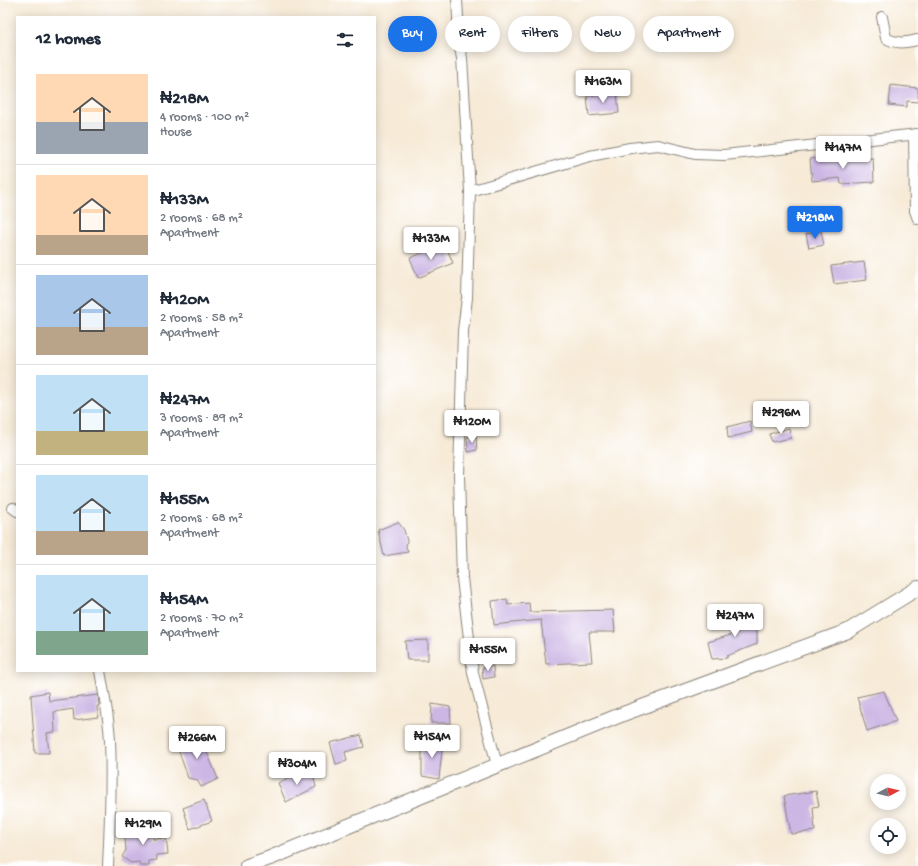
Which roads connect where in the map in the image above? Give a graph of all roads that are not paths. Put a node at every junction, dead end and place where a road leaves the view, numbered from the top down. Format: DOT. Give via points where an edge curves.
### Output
graph roads {
  1 [pos="457,0"];
  2 [pos="882,17"];
  3 [pos="918,40"];
  4 [pos="916,134"];
  5 [pos="470,191"];
  6 [pos="918,219"];
  7 [pos="918,588"];
  8 [pos="100,672"];
  9 [pos="497,765"];
  10 [pos="108,866"];
  11 [pos="247,866"];
  1 -- 5 [label="street"];
  2 -- 3 [label="street" via="886,38 892,42"];
  4 -- 5 [label="street" via="724,155 695,154 658,145 630,148 590,156"];
  4 -- 6 [label="street" via="915,211"];
  5 -- 9 [label="street" via="459,476 462,578 473,673"];
  7 -- 9 [label="street" via="848,631 623,714"];
  8 -- 10 [label="street" via="110,739"];
  9 -- 11 [label="street"];
}
